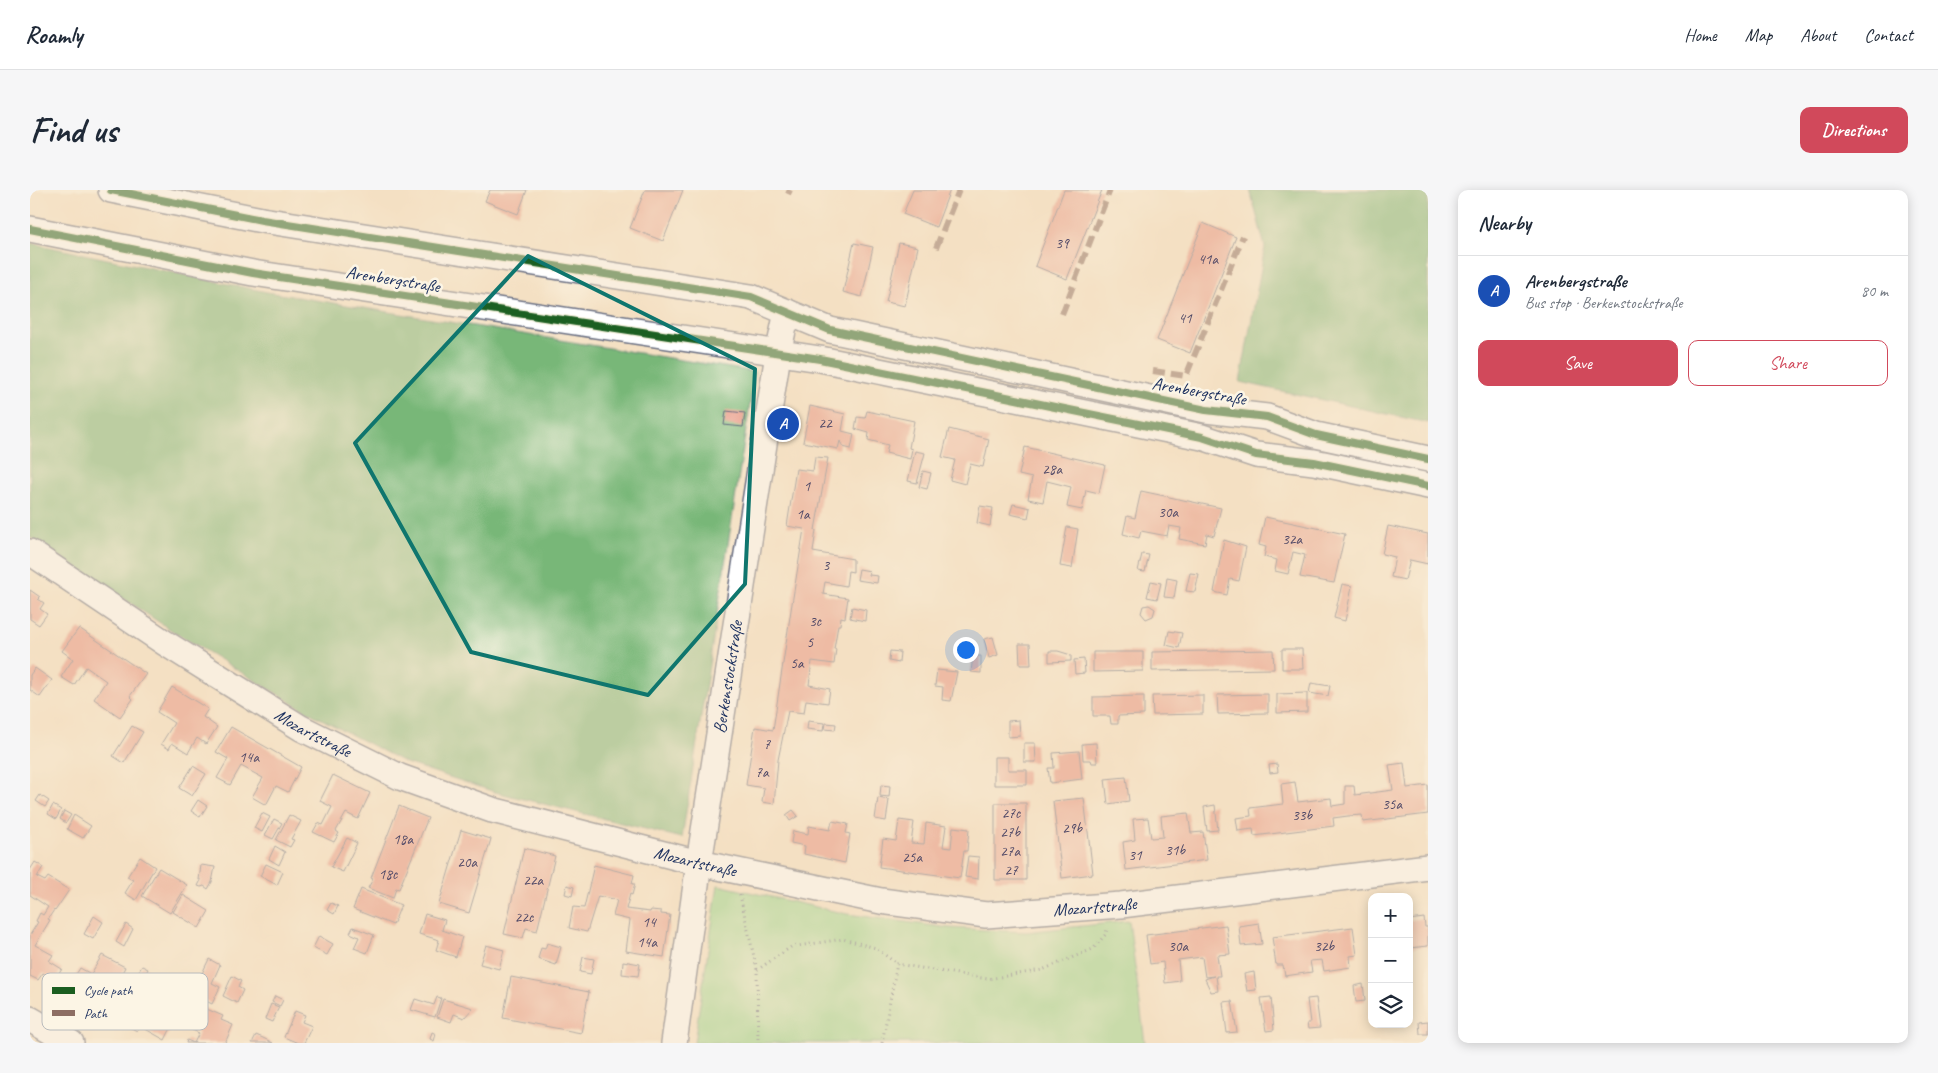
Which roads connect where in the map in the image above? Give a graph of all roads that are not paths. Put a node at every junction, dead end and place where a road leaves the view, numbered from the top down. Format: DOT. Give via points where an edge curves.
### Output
graph roads {
  1 [pos="111,190"];
  2 [pos="30,229"];
  3 [pos="787,312"];
  4 [pos="778,354"];
  5 [pos="1428,459"];
  6 [pos="1428,486"];
  7 [pos="30,552"];
  8 [pos="699,863"];
  9 [pos="1428,867"];
  10 [pos="30,1019"];
  11 [pos="42,1026"];
  12 [pos="49,1030"];
  13 [pos="71,1043"];
  14 [pos="674,1043"];
  1 -- 3 [label="street, Arenbergstraße" via="262,220 750,297"];
  2 -- 4 [label="street, Arenbergstraße" via="253,273"];
  3 -- 4 [label="street, Berkenstockstraße"];
  3 -- 5 [label="street, Arenbergstraße" via="830,330 1206,410 1267,417 1316,436"];
  4 -- 6 [label="street, Arenbergstraße" via="820,359 1202,436 1256,455 1314,462"];
  4 -- 8 [label="street, Berkenstockstraße"];
  7 -- 8 [label="street, Mozartstraße" via="301,728 400,777 492,810"];
  8 -- 9 [label="street, Mozartstraße" via="881,902 986,915 1116,905"];
  8 -- 14 [label="street, Berkenstockstraße"];
  10 -- 11 [label="street"];
  12 -- 13 [label="street"];
}
